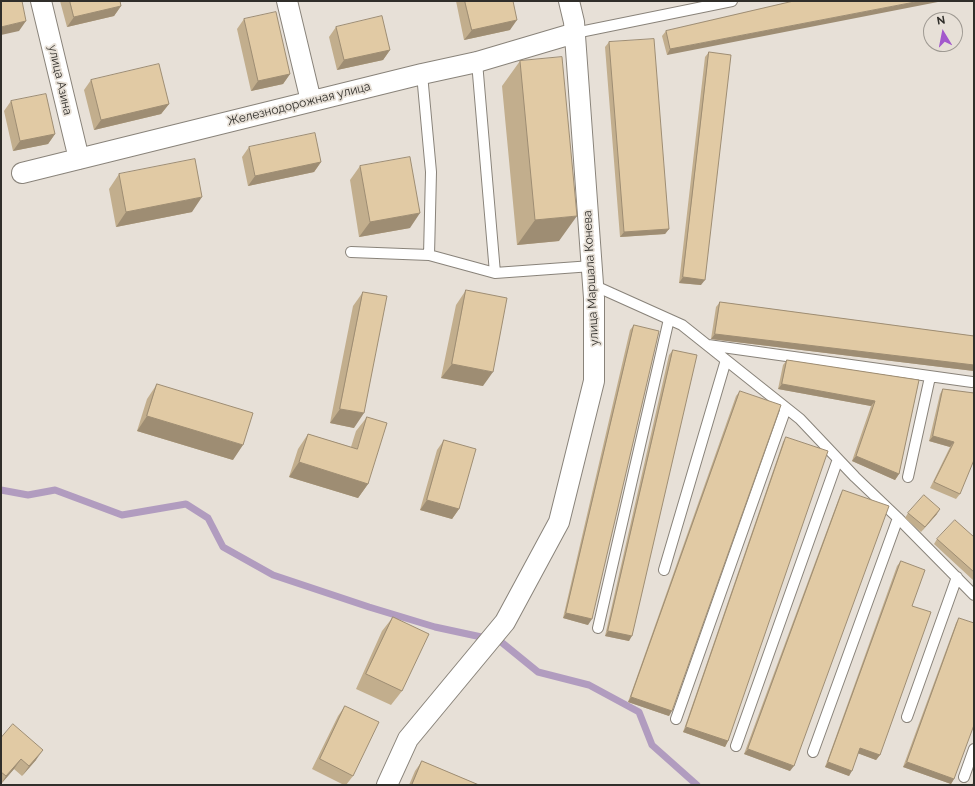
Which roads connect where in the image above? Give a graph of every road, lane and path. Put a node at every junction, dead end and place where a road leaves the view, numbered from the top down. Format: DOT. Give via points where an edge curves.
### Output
graph roads {
  1 [pos="41,1"];
  2 [pos="287,1"];
  3 [pos="569,1"];
  4 [pos="732,1"];
  5 [pos="574,32"];
  6 [pos="477,62"];
  7 [pos="422,74"];
  8 [pos="311,101"];
  9 [pos="79,159"];
  10 [pos="22,172"];
  11 [pos="351,252"];
  12 [pos="429,255"];
  13 [pos="496,273"];
  14 [pos="592,276"];
  15 [pos="669,319"];
  16 [pos="706,344"];
  17 [pos="726,360"];
  18 [pos="930,377"];
  19 [pos="972,382"];
  20 [pos="786,408"];
  21 [pos="838,459"];
  22 [pos="908,477"];
  23 [pos="898,518"];
  24 [pos="664,570"];
  25 [pos="957,577"];
  26 [pos="974,595"];
  27 [pos="598,628"];
  28 [pos="907,717"];
  29 [pos="676,719"];
  30 [pos="736,746"];
  31 [pos="974,749"];
  32 [pos="813,752"];
  33 [pos="964,778"];
  34 [pos="388,785"];
  1 -- 9 [label="street, улица Азина"];
  2 -- 8 [label="street"];
  3 -- 5 [label="street, улица Маршала Конева"];
  4 -- 5 [label="lane"];
  5 -- 6 [label="street, Железнодорожная улица"];
  5 -- 14 [label="street, улица Маршала Конева"];
  6 -- 7 [label="street, Железнодорожная улица"];
  6 -- 13 [label="lane"];
  7 -- 8 [label="street, Железнодорожная улица"];
  7 -- 12 [label="lane" via="431,172"];
  8 -- 9 [label="street, Железнодорожная улица"];
  9 -- 10 [label="street, Железнодорожная улица"];
  11 -- 12 [label="lane"];
  12 -- 13 [label="lane"];
  13 -- 14 [label="lane"];
  14 -- 15 [label="lane"];
  14 -- 34 [label="street, улица Маршала Конева" via="594,381 559,522 505,622 408,739"];
  15 -- 16 [label="lane" via="682,325"];
  15 -- 27 [label="lane"];
  16 -- 17 [label="lane"];
  16 -- 18 [label="lane"];
  17 -- 20 [label="lane"];
  17 -- 24 [label="lane"];
  18 -- 19 [label="lane"];
  18 -- 22 [label="lane"];
  20 -- 21 [label="lane"];
  20 -- 29 [label="lane"];
  21 -- 23 [label="lane"];
  21 -- 30 [label="lane"];
  23 -- 25 [label="lane"];
  23 -- 32 [label="lane"];
  25 -- 26 [label="lane"];
  25 -- 28 [label="lane"];
  31 -- 33 [label="lane"];
}
